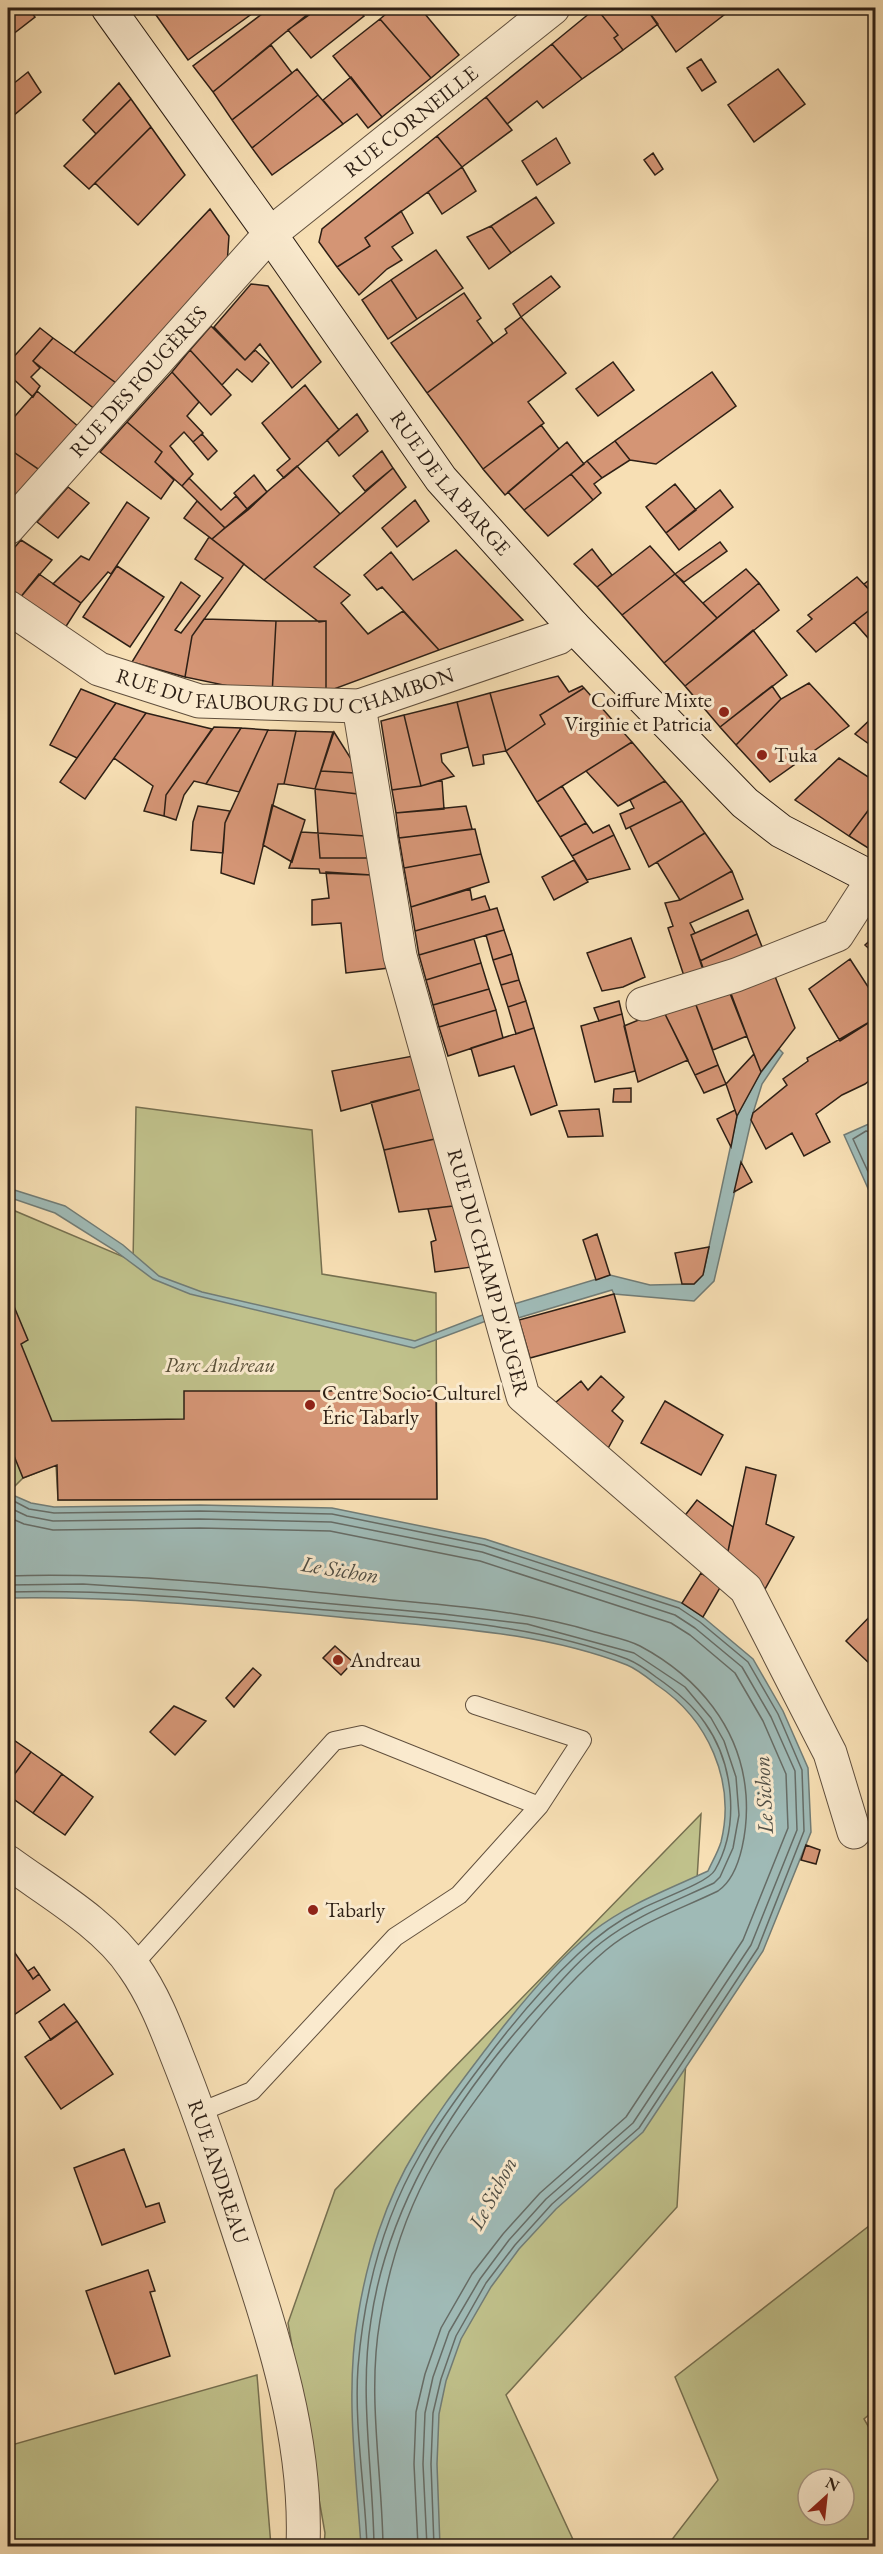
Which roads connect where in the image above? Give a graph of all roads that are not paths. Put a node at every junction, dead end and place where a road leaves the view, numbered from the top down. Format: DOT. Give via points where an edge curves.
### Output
graph roads {
  1 [pos="108,8"];
  2 [pos="553,8"];
  3 [pos="270,234"];
  4 [pos="8,528"];
  5 [pos="8,607"];
  6 [pos="573,626"];
  7 [pos="359,706"];
  8 [pos="874,880"];
  9 [pos="643,1004"];
  10 [pos="475,1705"];
  11 [pos="539,1806"];
  12 [pos="854,1832"];
  13 [pos="8,1862"];
  14 [pos="133,1965"];
  15 [pos="200,2112"];
  16 [pos="303,2547"];
  1 -- 3 [label="street, RUE DE LA BARGE"];
  2 -- 3 [label="street, RUE CORNEILLE"];
  3 -- 4 [label="street, RUE DES FOUGÈRES"];
  3 -- 6 [label="street, RUE DE LA BARGE" via="441,479"];
  5 -- 7 [label="street, RUE DU FAUBOURG DU CHAMBON" via="99,669 199,701"];
  6 -- 7 [label="street, RUE DU FAUBOURG DU CHAMBON" via="558,638"];
  6 -- 8 [label="street, RUE DE LA BARGE" via="746,803 781,831"];
  7 -- 12 [label="street, RUE DU CHAMP D'AUGER" via="400,956 523,1396 746,1589 830,1753"];
  8 -- 9 [label="street" via="837,936 736,975"];
  10 -- 11 [label="lane" via="582,1740"];
  11 -- 14 [label="lane" via="362,1734 334,1741"];
  11 -- 15 [label="lane" via="459,1895 395,1937 252,2091"];
  13 -- 14 [label="street, RUE ANDREAU" via="101,1930"];
  14 -- 15 [label="street, RUE ANDREAU" via="158,2007"];
  15 -- 16 [label="street, RUE ANDREAU" via="280,2360 297,2436"];
}
